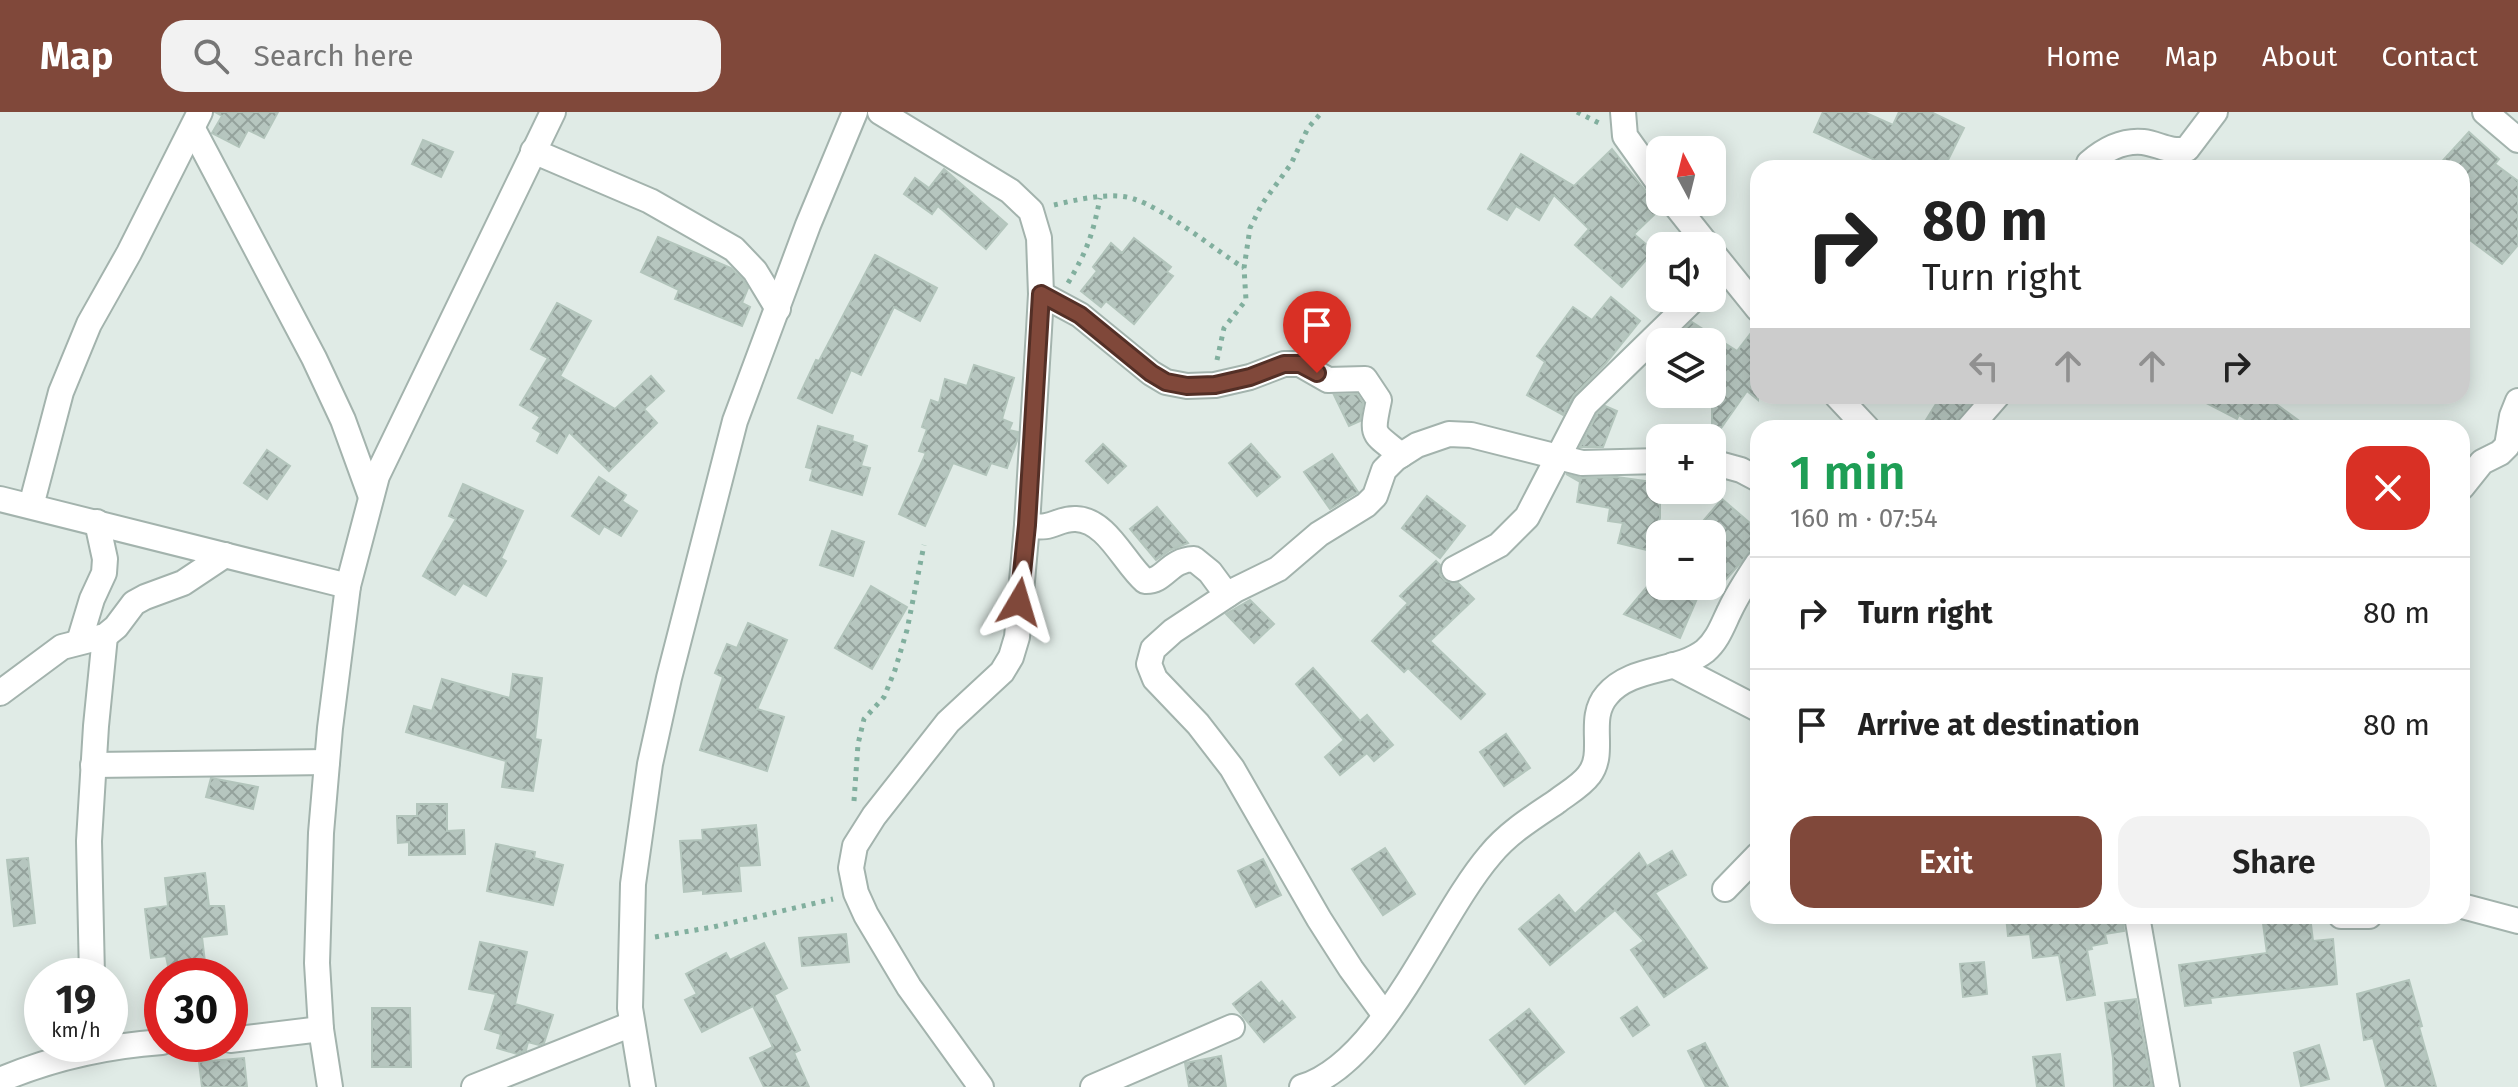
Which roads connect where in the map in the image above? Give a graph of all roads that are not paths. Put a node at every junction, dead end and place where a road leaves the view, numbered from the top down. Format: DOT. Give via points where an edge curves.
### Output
graph roads {
  1 [pos="553,112"];
  2 [pos="855,112"];
  3 [pos="880,112"];
  4 [pos="1623,112"];
  5 [pos="2215,112"];
  6 [pos="2485,112"];
  7 [pos="196,121"];
  8 [pos="2518,140"];
  9 [pos="533,151"];
  10 [pos="2093,160"];
  11 [pos="1646,165"];
  12 [pos="1684,216"];
  13 [pos="1697,232"];
  14 [pos="1726,277"];
  15 [pos="1049,297"];
  16 [pos="1750,301"];
  17 [pos="778,309"];
  18 [pos="1680,312"];
  19 [pos="2518,401"];
  20 [pos="1844,404"];
  21 [pos="1990,404"];
  22 [pos="1860,420"];
  23 [pos="1976,420"];
  24 [pos="1401,455"];
  25 [pos="1556,456"];
  26 [pos="1646,462"];
  27 [pos="1726,466"];
  28 [pos="1750,475"];
  29 [pos="2470,477"];
  30 [pos="371,497"];
  31 [pos="0,499"];
  32 [pos="31,506"];
  33 [pos="97,522"];
  34 [pos="1027,525"];
  35 [pos="225,555"];
  36 [pos="1454,569"];
  37 [pos="1750,575"];
  38 [pos="348,586"];
  39 [pos="1227,595"];
  40 [pos="105,636"];
  41 [pos="79,642"];
  42 [pos="1673,665"];
  43 [pos="0,693"];
  44 [pos="1750,705"];
  45 [pos="327,762"];
  46 [pos="93,765"];
  47 [pos="1750,863"];
  48 [pos="1725,889"];
  49 [pos="2470,908"];
  50 [pos="2518,921"];
  51 [pos="2138,924"];
  52 [pos="92,958"];
  53 [pos="1384,1014"];
  54 [pos="632,1024"];
  55 [pos="1232,1027"];
  56 [pos="321,1029"];
  57 [pos="248,1038"];
  58 [pos="44,1062"];
  59 [pos="0,1080"];
  60 [pos="330,1087"];
  61 [pos="474,1087"];
  62 [pos="643,1087"];
  63 [pos="981,1087"];
  64 [pos="1095,1087"];
  65 [pos="1302,1087"];
  66 [pos="2167,1087"];
  1 -- 9 [label="street"];
  2 -- 17 [label="street"];
  3 -- 15 [label="street" via="1010,191 1031,211"];
  4 -- 11 [label="street" via="1625,136"];
  5 -- 10 [label="street" via="2187,149 2143,142 2112,147"];
  6 -- 8 [label="street"];
  7 -- 30 [label="street" via="343,420"];
  7 -- 32 [label="street" via="89,324 61,392"];
  9 -- 17 [label="street" via="650,201 734,249"];
  9 -- 30 [label="street"];
  12 -- 13 [label="street"];
  14 -- 16 [label="street"];
  15 -- 24 [label="street" via="1166,382 1215,385 1284,364 1300,364 1328,380 1365,379 1379,400 1375,434"];
  15 -- 34 [label="street"];
  17 -- 54 [label="street" via="735,421 650,764 633,884"];
  18 -- 25 [label="street" via="1585,405"];
  19 -- 29 [label="street" via="2507,446"];
  20 -- 22 [label="street"];
  21 -- 23 [label="street"];
  24 -- 25 [label="street" via="1449,434"];
  24 -- 39 [label="street" via="1384,470 1366,505 1319,534 1278,569"];
  25 -- 26 [label="street" via="1594,464"];
  25 -- 36 [label="street" via="1535,505 1514,532"];
  27 -- 28 [label="street"];
  30 -- 38 [label="street"];
  31 -- 32 [label="street"];
  32 -- 33 [label="street"];
  33 -- 35 [label="street"];
  33 -- 41 [label="street" via="105,567"];
  34 -- 39 [label="street" via="1042,528 1079,519 1092,524 1145,581 1157,579 1181,560 1194,559"];
  34 -- 63 [label="street" via="1011,657 948,722 874,816 855,846 851,868 866,915 909,987"];
  35 -- 38 [label="street"];
  35 -- 40 [label="street" via="183,583 134,603"];
  37 -- 42 [label="street" via="1713,644"];
  38 -- 45 [label="street"];
  39 -- 53 [label="street" via="1162,640 1149,664 1155,679 1232,768 1319,919"];
  40 -- 41 [label="street"];
  40 -- 46 [label="street"];
  41 -- 43 [label="street" via="41,660"];
  42 -- 44 [label="street"];
  42 -- 53 [label="street" via="1632,678 1605,696 1594,724 1596,751 1589,775 1489,856"];
  45 -- 46 [label="street"];
  45 -- 56 [label="street" via="317,963"];
  46 -- 52 [label="street"];
  47 -- 48 [label="street"];
  49 -- 50 [label="street"];
  51 -- 66 [label="street"];
  53 -- 65 [label="street" via="1338,1070"];
  54 -- 61 [label="street"];
  54 -- 62 [label="street"];
  55 -- 64 [label="street"];
  56 -- 57 [label="street"];
  56 -- 60 [label="street"];
  58 -- 59 [label="street"];
}
